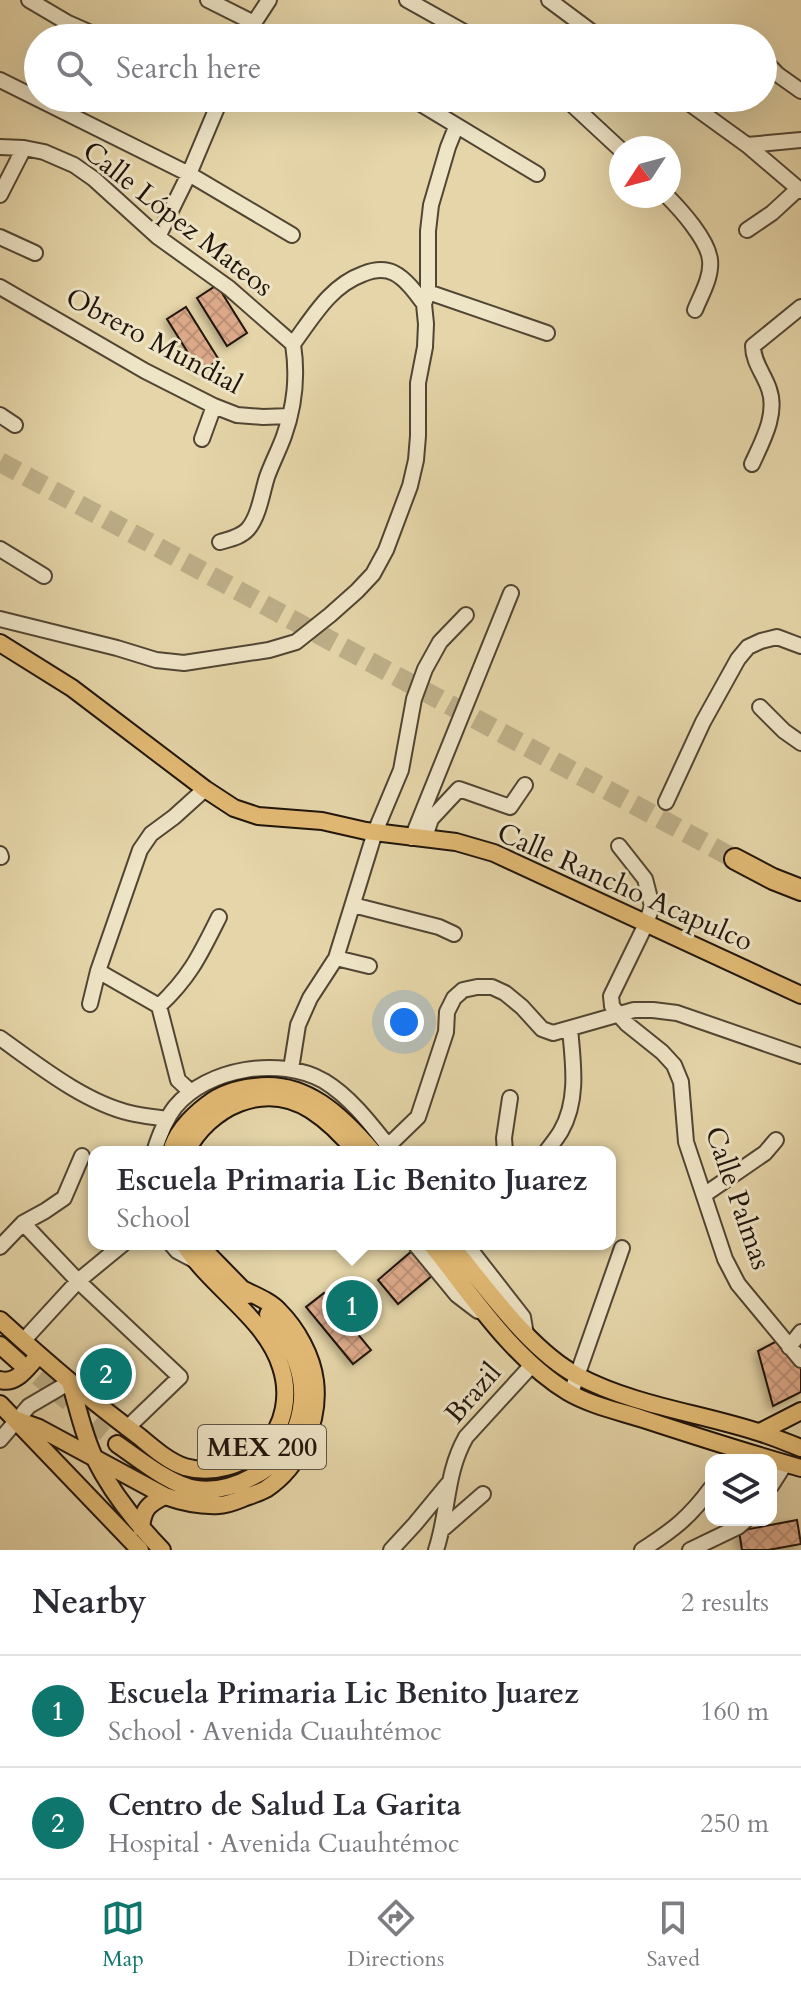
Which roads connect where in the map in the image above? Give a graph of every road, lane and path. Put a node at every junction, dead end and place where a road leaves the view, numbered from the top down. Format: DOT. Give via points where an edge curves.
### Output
graph roads {
  1 [pos="29,0"];
  2 [pos="208,0"];
  3 [pos="269,0"];
  4 [pos="407,0"];
  5 [pos="549,0"];
  6 [pos="254,23"];
  7 [pos="70,24"];
  8 [pos="450,24"];
  9 [pos="581,24"];
  10 [pos="777,74"];
  11 [pos="0,80"];
  12 [pos="801,91"];
  13 [pos="24,92"];
  14 [pos="64,112"];
  15 [pos="215,112"];
  16 [pos="433,112"];
  17 [pos="580,112"];
  18 [pos="701,112"];
  19 [pos="456,127"];
  20 [pos="609,139"];
  21 [pos="801,140"];
  22 [pos="747,145"];
  23 [pos="0,147"];
  24 [pos="24,148"];
  25 [pos="189,174"];
  26 [pos="537,174"];
  27 [pos="800,190"];
  28 [pos="0,195"];
  29 [pos="679,208"];
  30 [pos="747,230"];
  31 [pos="292,235"];
  32 [pos="0,237"];
  33 [pos="158,237"];
  34 [pos="35,253"];
  35 [pos="0,287"];
  36 [pos="426,298"];
  37 [pos="801,307"];
  38 [pos="695,310"];
  39 [pos="547,333"];
  40 [pos="293,344"];
  41 [pos="214,406"];
  42 [pos="0,415"];
  43 [pos="290,416"];
  44 [pos="15,425"];
  45 [pos="202,439"];
  46 [pos="752,464"];
  47 [pos="220,542"];
  48 [pos="0,549"];
  49 [pos="44,576"];
  50 [pos="511,593"];
  51 [pos="466,615"];
  52 [pos="0,619"];
  53 [pos="0,643"];
  54 [pos="801,646"];
  55 [pos="760,707"];
  56 [pos="801,743"];
  57 [pos="525,785"];
  58 [pos="205,789"];
  59 [pos="666,802"];
  60 [pos="375,832"];
  61 [pos="418,838"];
  62 [pos="619,846"];
  63 [pos="735,859"];
  64 [pos="801,890"];
  65 [pos="353,905"];
  66 [pos="219,917"];
  67 [pos="646,924"];
  68 [pos="454,934"];
  69 [pos="336,958"];
  70 [pos="369,966"];
  71 [pos="98,971"];
  72 [pos="801,995"];
  73 [pos="90,1004"];
  74 [pos="159,1006"];
  75 [pos="619,1015"];
  76 [pos="570,1029"];
  77 [pos="0,1038"];
  78 [pos="801,1056"];
  79 [pos="291,1069"];
  80 [pos="191,1092"];
  81 [pos="510,1098"];
  82 [pos="167,1119"];
  83 [pos="776,1140"];
  84 [pos="156,1146"];
  85 [pos="174,1146"];
  86 [pos="189,1146"];
  87 [pos="350,1146"];
  88 [pos="380,1146"];
  89 [pos="382,1146"];
  90 [pos="389,1146"];
  91 [pos="505,1146"];
  92 [pos="550,1146"];
  93 [pos="82,1156"];
  94 [pos="704,1195"];
  95 [pos="23,1223"];
  96 [pos="0,1247"];
  97 [pos="622,1248"];
  98 [pos="116,1250"];
  99 [pos="176,1250"];
  100 [pos="188,1250"];
  101 [pos="205,1250"];
  102 [pos="420,1250"];
  103 [pos="436,1250"];
  104 [pos="455,1250"];
  105 [pos="471,1250"];
  106 [pos="194,1260"];
  107 [pos="78,1281"];
  108 [pos="242,1289"];
  109 [pos="0,1320"];
  110 [pos="494,1323"];
  111 [pos="801,1332"];
  112 [pos="526,1335"];
  113 [pos="23,1341"];
  114 [pos="0,1345"];
  115 [pos="789,1347"];
  116 [pos="39,1355"];
  117 [pos="801,1360"];
  118 [pos="19,1362"];
  119 [pos="532,1365"];
  120 [pos="577,1376"];
  121 [pos="0,1380"];
  122 [pos="70,1382"];
  123 [pos="571,1393"];
  124 [pos="0,1404"];
  125 [pos="801,1411"];
  126 [pos="17,1420"];
  127 [pos="127,1428"];
  128 [pos="760,1432"];
  129 [pos="0,1440"];
  130 [pos="117,1444"];
  131 [pos="801,1448"];
  132 [pos="733,1454"];
  133 [pos="95,1458"];
  134 [pos="793,1466"];
  135 [pos="777,1481"];
  136 [pos="448,1483"];
  137 [pos="483,1494"];
  138 [pos="165,1496"];
  139 [pos="705,1496"];
  140 [pos="739,1526"];
  141 [pos="141,1528"];
  142 [pos="444,1528"];
  143 [pos="140,1550"];
  144 [pos="162,1550"];
  145 [pos="391,1550"];
  146 [pos="436,1550"];
  147 [pos="642,1550"];
  148 [pos="690,1550"];
  1 -- 7 [label="street"];
  2 -- 6 [label="street"];
  3 -- 6 [label="street"];
  4 -- 8 [label="street"];
  5 -- 9 [label="street"];
  10 -- 12 [label="street"];
  11 -- 13 [label="street"];
  14 -- 25 [label="street"];
  15 -- 25 [label="street"];
  16 -- 19 [label="street"];
  17 -- 20 [label="street"];
  18 -- 22 [label="street"];
  19 -- 26 [label="street"];
  19 -- 36 [label="street" via="431,205"];
  21 -- 22 [label="street"];
  22 -- 27 [label="street"];
  23 -- 24 [label="street, Calle López Mateos"];
  24 -- 28 [label="street"];
  24 -- 33 [label="street, Calle López Mateos" via="74,165"];
  25 -- 31 [label="street"];
  25 -- 33 [label="street"];
  27 -- 30 [label="street"];
  29 -- 38 [label="street" via="710,259"];
  32 -- 34 [label="street"];
  33 -- 40 [label="street, Calle López Mateos" via="229,288"];
  35 -- 41 [label="street, Obrero Mundial"];
  36 -- 39 [label="street"];
  36 -- 40 [label="street" via="388,270 371,271 330,295"];
  36 -- 52 [label="street" via="416,460 395,530 373,574 296,642 184,663"];
  37 -- 46 [label="street" via="753,346 772,408"];
  40 -- 43 [label="street" via="296,390"];
  41 -- 43 [label="street, Obrero Mundial" via="237,415"];
  41 -- 45 [label="street"];
  42 -- 44 [label="street"];
  43 -- 47 [label="street" via="253,521 247,531"];
  48 -- 49 [label="street"];
  50 -- 61 [label="street"];
  51 -- 60 [label="street" via="440,642 425,669 401,770"];
  53 -- 58 [label="main road, Calle Rancho Acapulco" via="72,688"];
  54 -- 59 [label="street" via="777,637 748,647 703,722"];
  55 -- 56 [label="street"];
  57 -- 61 [label="street" via="510,807 459,789"];
  58 -- 60 [label="main road, Calle Rancho Acapulco" via="258,816"];
  58 -- 71 [label="street" via="151,834 140,850"];
  60 -- 61 [label="main road, Calle Rancho Acapulco"];
  60 -- 65 [label="street"];
  61 -- 67 [label="main road, Calle Rancho Acapulco" via="494,853"];
  62 -- 67 [label="street" via="645,879 652,906"];
  63 -- 64 [label="highway"];
  65 -- 68 [label="street"];
  65 -- 69 [label="street"];
  66 -- 74 [label="street" via="195,965"];
  67 -- 72 [label="main road, Calle Rancho Acapulco"];
  67 -- 75 [label="street" via="611,996"];
  69 -- 70 [label="street"];
  69 -- 79 [label="street" via="298,1025"];
  71 -- 73 [label="street"];
  71 -- 74 [label="street"];
  74 -- 80 [label="street" via="178,1080"];
  75 -- 76 [label="street"];
  75 -- 78 [label="street" via="634,1010 677,1013"];
  75 -- 94 [label="street, Calle Palmas" via="674,1065 681,1082 686,1142"];
  76 -- 90 [label="street" via="542,1029 492,987 463,990 447,1012 446,1032 418,1117"];
  76 -- 92 [label="street" via="575,1076 563,1129"];
  77 -- 82 [label="street" via="92,1098"];
  79 -- 80 [label="street" via="235,1072"];
  79 -- 89 [label="street" via="323,1080 354,1105"];
  80 -- 82 [label="street"];
  81 -- 91 [label="street"];
  82 -- 84 [label="street"];
  83 -- 94 [label="street"];
  85 -- 88 [label="main road" via="183,1128 215,1099 266,1085 314,1098"];
  86 -- 87 [label="main road" via="224,1109 264,1098 308,1108"];
  93 -- 95 [label="street" via="64,1198"];
  94 -- 115 [label="street, Calle Palmas" via="738,1284"];
  95 -- 96 [label="street"];
  95 -- 107 [label="street"];
  97 -- 120 [label="street"];
  98 -- 107 [label="street"];
  99 -- 106 [label="street"];
  100 -- 106 [label="main road"];
  101 -- 108 [label="main road"];
  102 -- 110 [label="street" via="457,1295"];
  103 -- 110 [label="main road"];
  104 -- 112 [label="main road"];
  105 -- 112 [label="street" via="523,1317"];
  106 -- 127 [label="main road, MEX 200" via="272,1347 286,1393 283,1415 273,1438 254,1456 210,1469 185,1467"];
  107 -- 113 [label="street"];
  107 -- 127 [label="street" via="180,1377"];
  108 -- 130 [label="main road, MEX 200" via="286,1337 298,1363 299,1417 280,1458 239,1484 193,1489"];
  108 -- 138 [label="main road" via="277,1308 296,1331 315,1380 311,1428 290,1467 265,1490 222,1505"];
  109 -- 113 [label="main road, MEX 200"];
  110 -- 119 [label="main road"];
  111 -- 115 [label="street"];
  112 -- 120 [label="main road"];
  113 -- 116 [label="main road, MEX 200"];
  114 -- 118 [label="main road"];
  115 -- 117 [label="street, Calle Palmas"];
  116 -- 121 [label="main road" via="14,1380"];
  116 -- 122 [label="main road, MEX 200"];
  119 -- 123 [label="main road"];
  119 -- 136 [label="street, Brazil" via="466,1437"];
  120 -- 123 [label="street"];
  120 -- 128 [label="main road" via="636,1400"];
  122 -- 126 [label="street" via="40,1398"];
  122 -- 127 [label="main road, MEX 200"];
  122 -- 133 [label="main road"];
  123 -- 132 [label="main road"];
  124 -- 126 [label="main road"];
  125 -- 128 [label="main road"];
  126 -- 129 [label="street"];
  126 -- 133 [label="main road"];
  126 -- 143 [label="main road"];
  128 -- 131 [label="main road"];
  133 -- 138 [label="main road"];
  133 -- 141 [label="main road"];
  134 -- 135 [label="street"];
  136 -- 142 [label="street, Brazil"];
  136 -- 145 [label="street"];
  137 -- 142 [label="street"];
  138 -- 141 [label="main road" via="151,1502"];
  139 -- 147 [label="street" via="667,1535"];
  140 -- 148 [label="street"];
  141 -- 144 [label="main road"];
  142 -- 146 [label="street, Brazil"];
}
